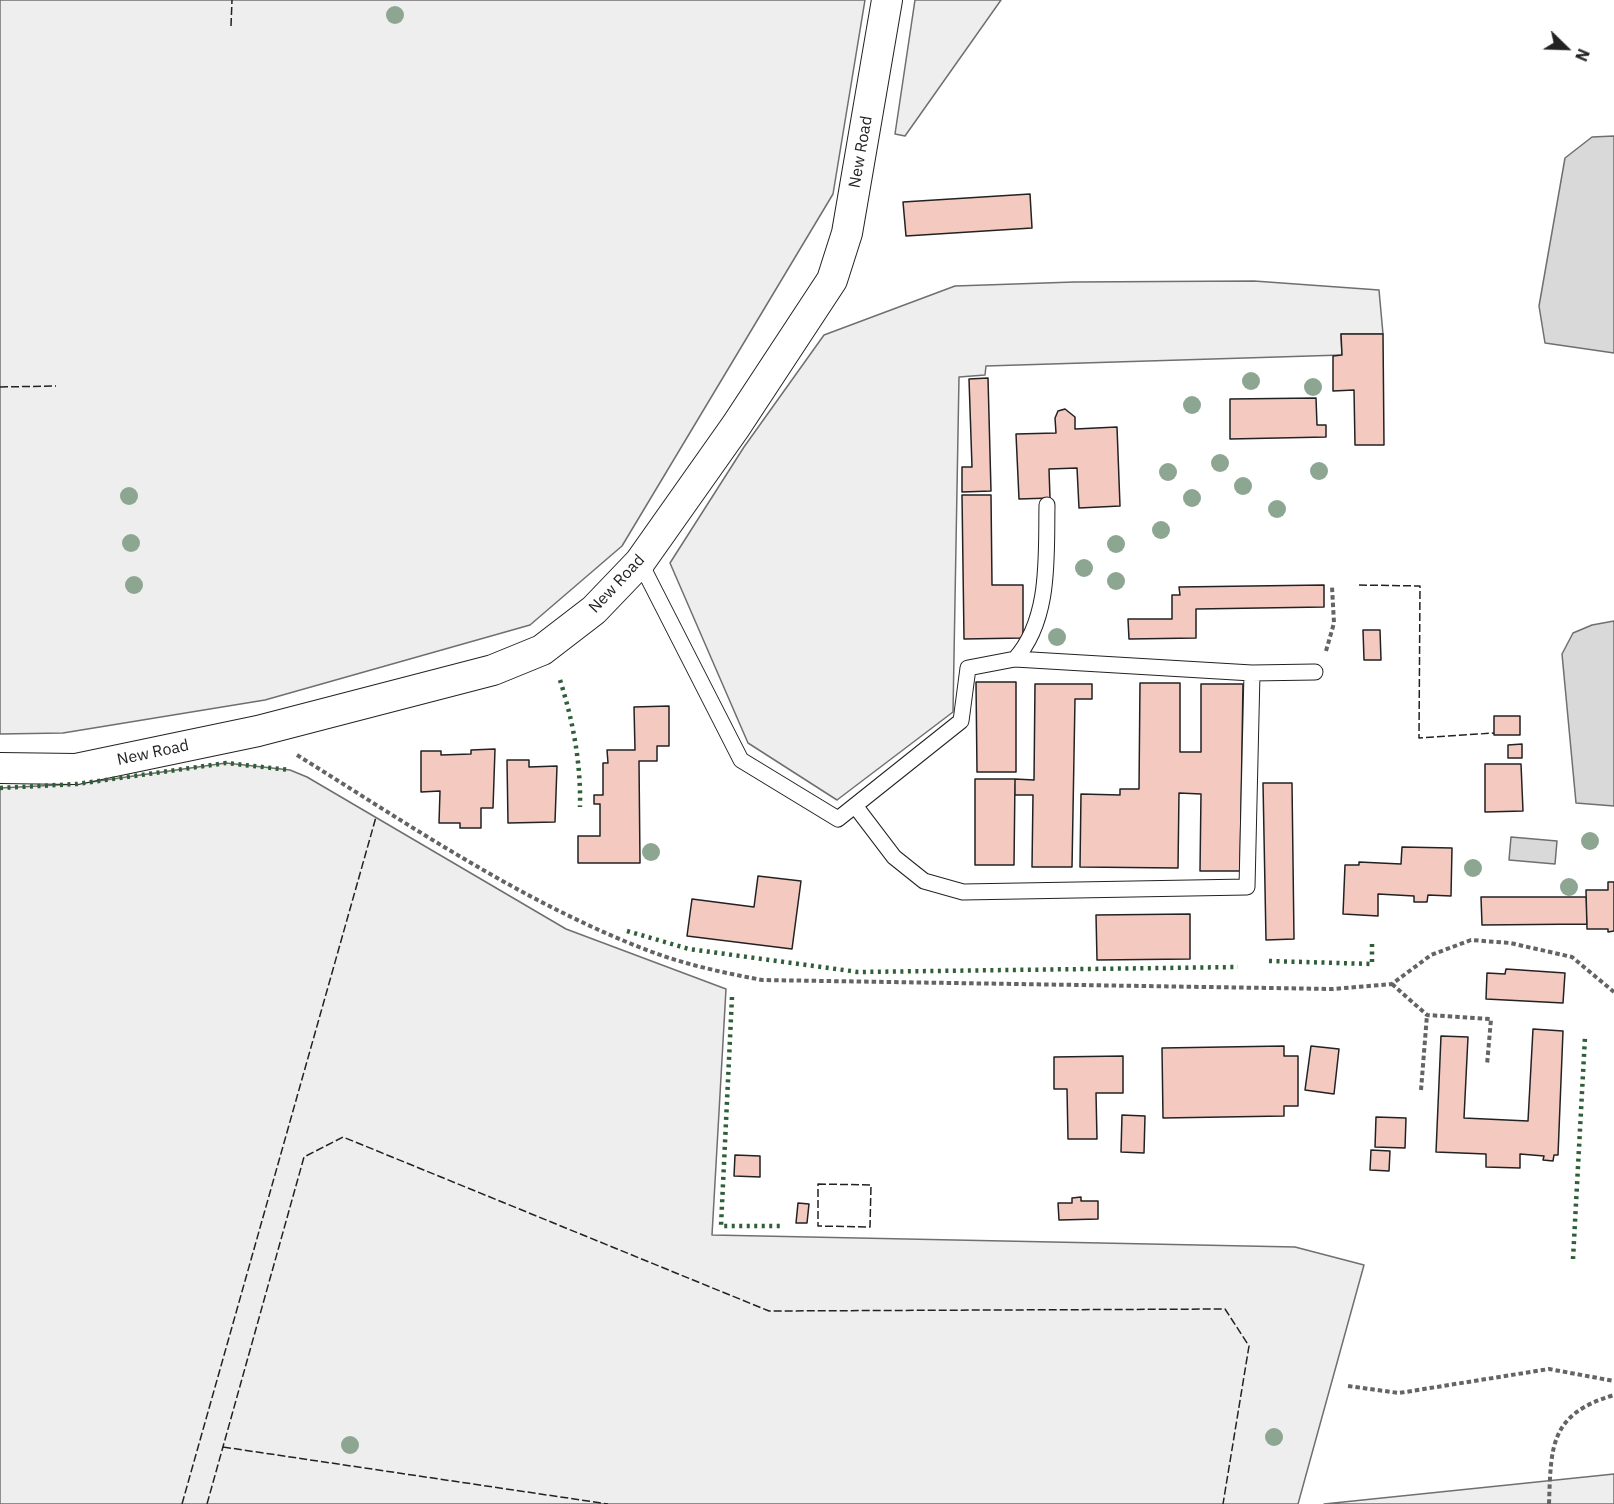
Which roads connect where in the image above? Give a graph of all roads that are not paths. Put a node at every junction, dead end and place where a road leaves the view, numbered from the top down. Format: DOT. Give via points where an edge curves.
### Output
graph roads {
  1 [pos="887,0"];
  2 [pos="1047,505"];
  3 [pos="640,562"];
  4 [pos="1015,659"];
  5 [pos="1316,672"];
  6 [pos="1252,673"];
  7 [pos="0,768"];
  8 [pos="856,807"];
  1 -- 3 [label="street, New Road" via="847,233 832,280"];
  2 -- 4 [label="lane" via="1046,581 1029,644"];
  3 -- 7 [label="street, New Road" via="594,610 542,650 493,670 258,731 76,769"];
  3 -- 8 [label="lane" via="741,760 838,819"];
  4 -- 6 [label="lane"];
  4 -- 8 [label="lane" via="968,668 962,721"];
  5 -- 6 [label="lane"];
  6 -- 8 [label="lane" via="1247,887 963,892 924,881 894,857"];
}
